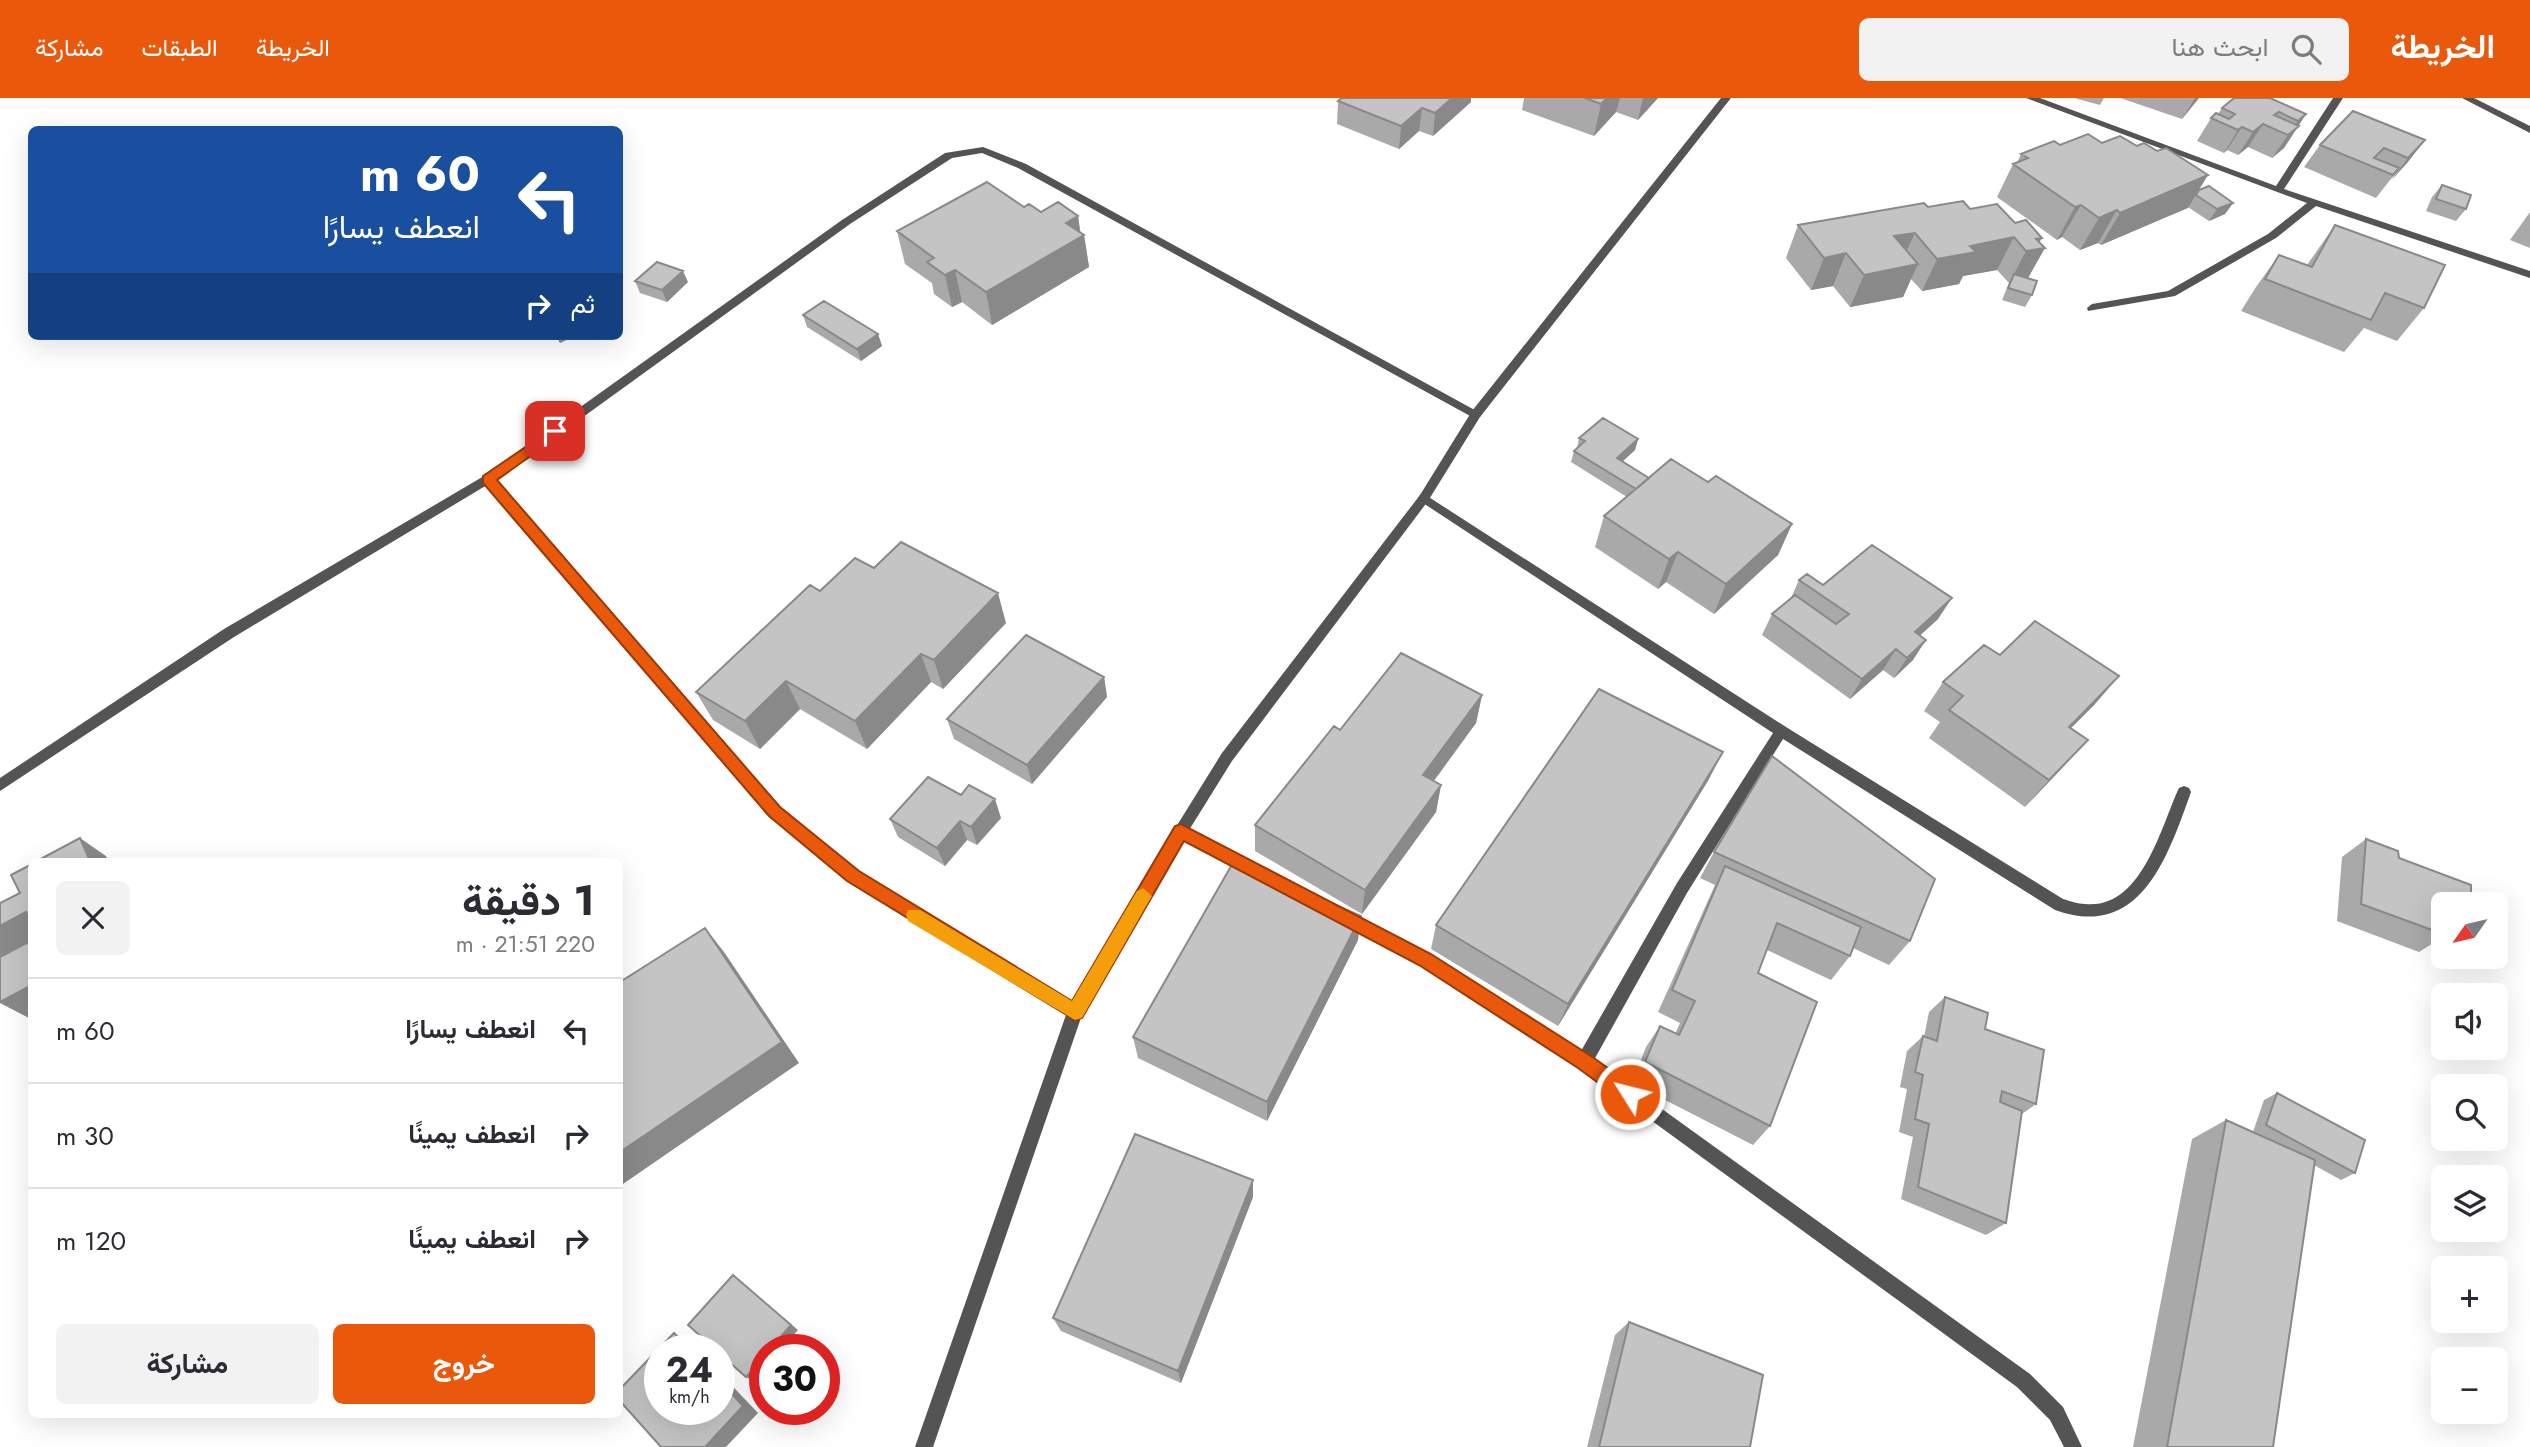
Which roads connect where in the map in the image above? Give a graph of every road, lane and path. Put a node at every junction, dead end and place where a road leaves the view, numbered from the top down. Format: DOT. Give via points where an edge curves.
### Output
graph roads {
  1 [pos="1726,98"];
  2 [pos="2031,98"];
  3 [pos="2338,98"];
  4 [pos="2467,98"];
  5 [pos="2530,130"];
  6 [pos="2278,190"];
  7 [pos="2315,202"];
  8 [pos="2530,275"];
  9 [pos="2092,308"];
  10 [pos="1476,414"];
  11 [pos="488,480"];
  12 [pos="1424,498"];
  13 [pos="1782,731"];
  14 [pos="0,785"];
  15 [pos="2184,792"];
  16 [pos="1181,831"];
  17 [pos="1297,892"];
  18 [pos="1331,909"];
  19 [pos="1075,1012"];
  20 [pos="1584,1062"];
  21 [pos="924,1447"];
  22 [pos="2073,1447"];
  1 -- 10 [label="street"];
  2 -- 6 [label="street"];
  3 -- 6 [label="street"];
  4 -- 5 [label="street"];
  6 -- 7 [label="street"];
  7 -- 8 [label="street"];
  7 -- 9 [label="street" via="2272,236 2171,294"];
  10 -- 11 [label="street" via="1022,166 983,150 949,155 846,222"];
  10 -- 12 [label="street"];
  11 -- 14 [label="street" via="229,633"];
  11 -- 19 [label="street" via="774,811 853,876"];
  12 -- 13 [label="street"];
  12 -- 16 [label="street" via="1227,757"];
  13 -- 15 [label="street" via="2081,914 2104,911 2133,894 2160,855"];
  13 -- 20 [label="street" via="1682,888"];
  16 -- 17 [label="street"];
  16 -- 19 [label="street"];
  18 -- 20 [label="street" via="1425,960"];
  19 -- 21 [label="street"];
  20 -- 22 [label="street" via="2046,1398 2066,1425"];
}
